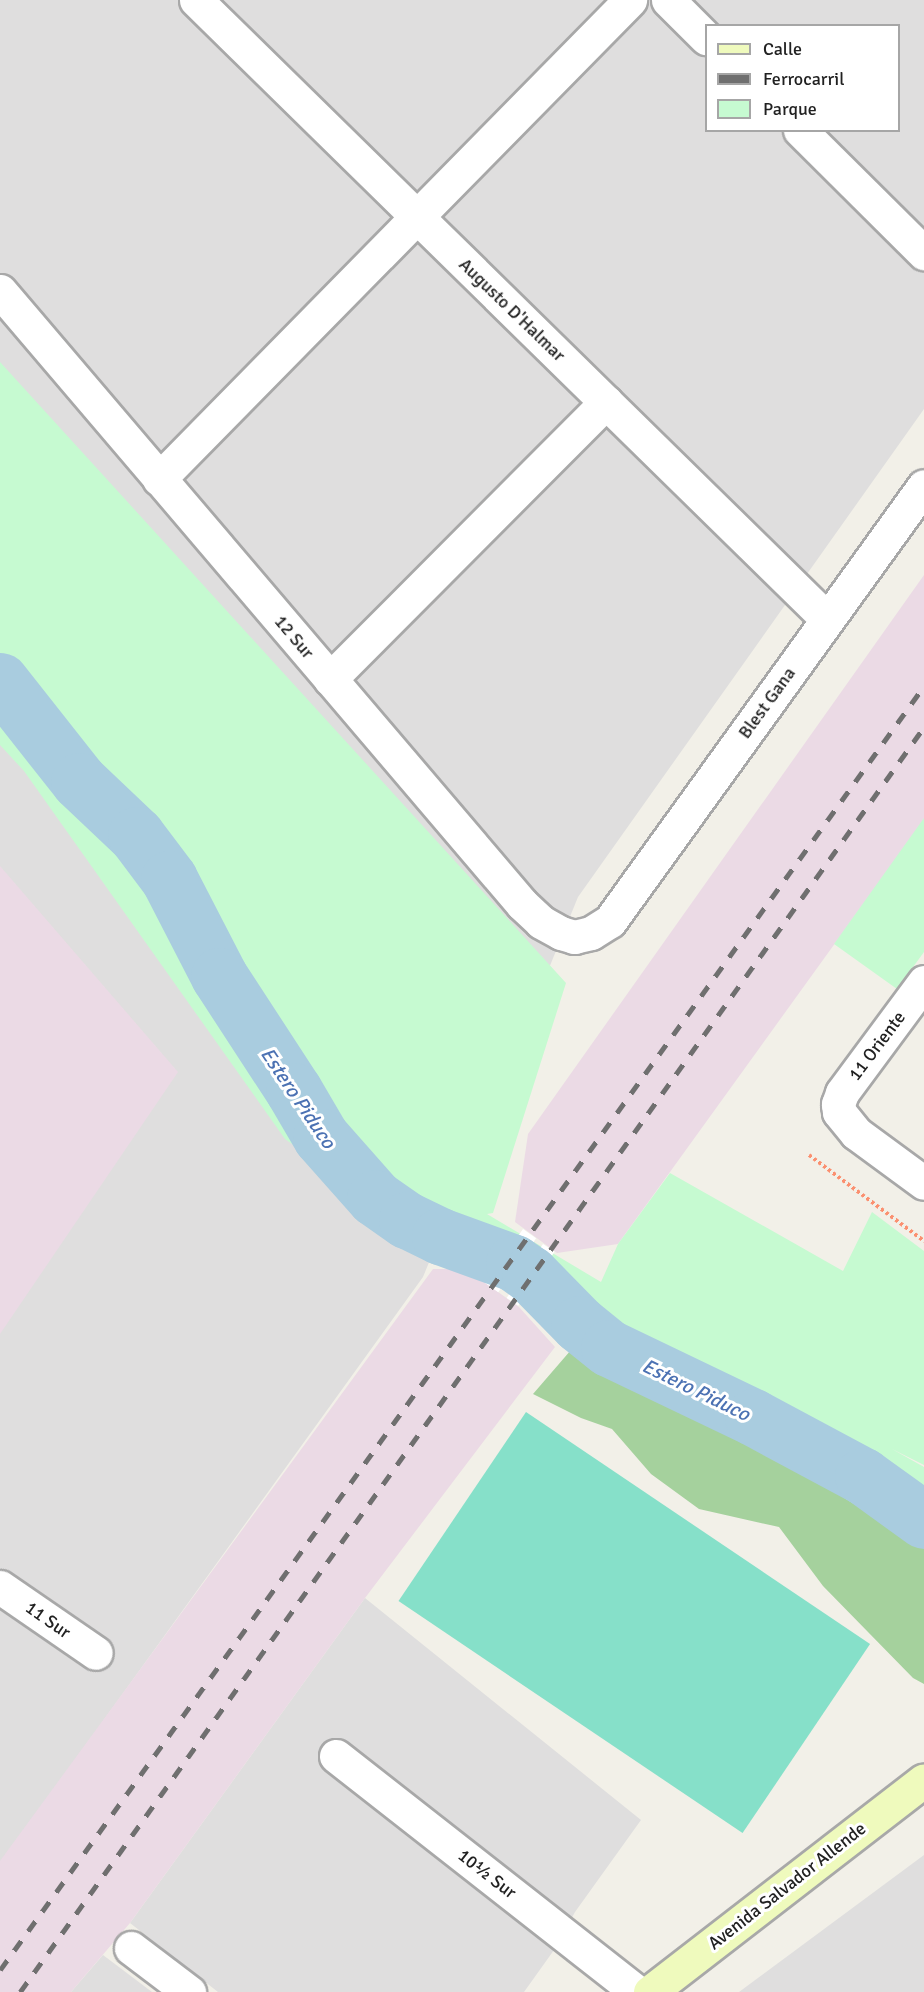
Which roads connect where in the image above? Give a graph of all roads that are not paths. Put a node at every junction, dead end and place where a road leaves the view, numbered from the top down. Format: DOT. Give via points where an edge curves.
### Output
graph roads {
  1 [pos="196,0"];
  2 [pos="630,0"];
  3 [pos="668,0"];
  4 [pos="705,37"];
  5 [pos="802,132"];
  6 [pos="417,217"];
  7 [pos="924,253"];
  8 [pos="0,291"];
  9 [pos="606,402"];
  10 [pos="159,479"];
  11 [pos="924,486"];
  12 [pos="827,619"];
  13 [pos="330,679"];
  14 [pos="610,921"];
  15 [pos="924,982"];
  16 [pos="924,1183"];
  17 [pos="0,1587"];
  18 [pos="96,1653"];
  19 [pos="336,1756"];
  20 [pos="924,1780"];
  21 [pos="131,1948"];
  22 [pos="189,1992"];
  23 [pos="637,1992"];
  24 [pos="650,1992"];
  1 -- 6 [label="street, Augusto D'Halmar"];
  2 -- 6 [label="street"];
  3 -- 4 [label="street"];
  5 -- 7 [label="street"];
  6 -- 9 [label="street, Augusto D'Halmar"];
  6 -- 10 [label="street"];
  8 -- 10 [label="street, 12 Sur"];
  9 -- 12 [label="street, Augusto D'Halmar"];
  9 -- 13 [label="street"];
  10 -- 13 [label="street, 12 Sur"];
  11 -- 12 [label="street, Blest Gana"];
  12 -- 14 [label="street, Blest Gana"];
  13 -- 14 [label="street, 12 Sur" via="541,922 574,937 591,933"];
  15 -- 16 [label="street, 11 Oriente" via="842,1093 838,1104 839,1112 856,1133"];
  17 -- 18 [label="street, 11 Sur"];
  19 -- 23 [label="street, 10½ Sur"];
  20 -- 24 [label="main road, Avenida Salvador Allende"];
  21 -- 22 [label="street"];
}
